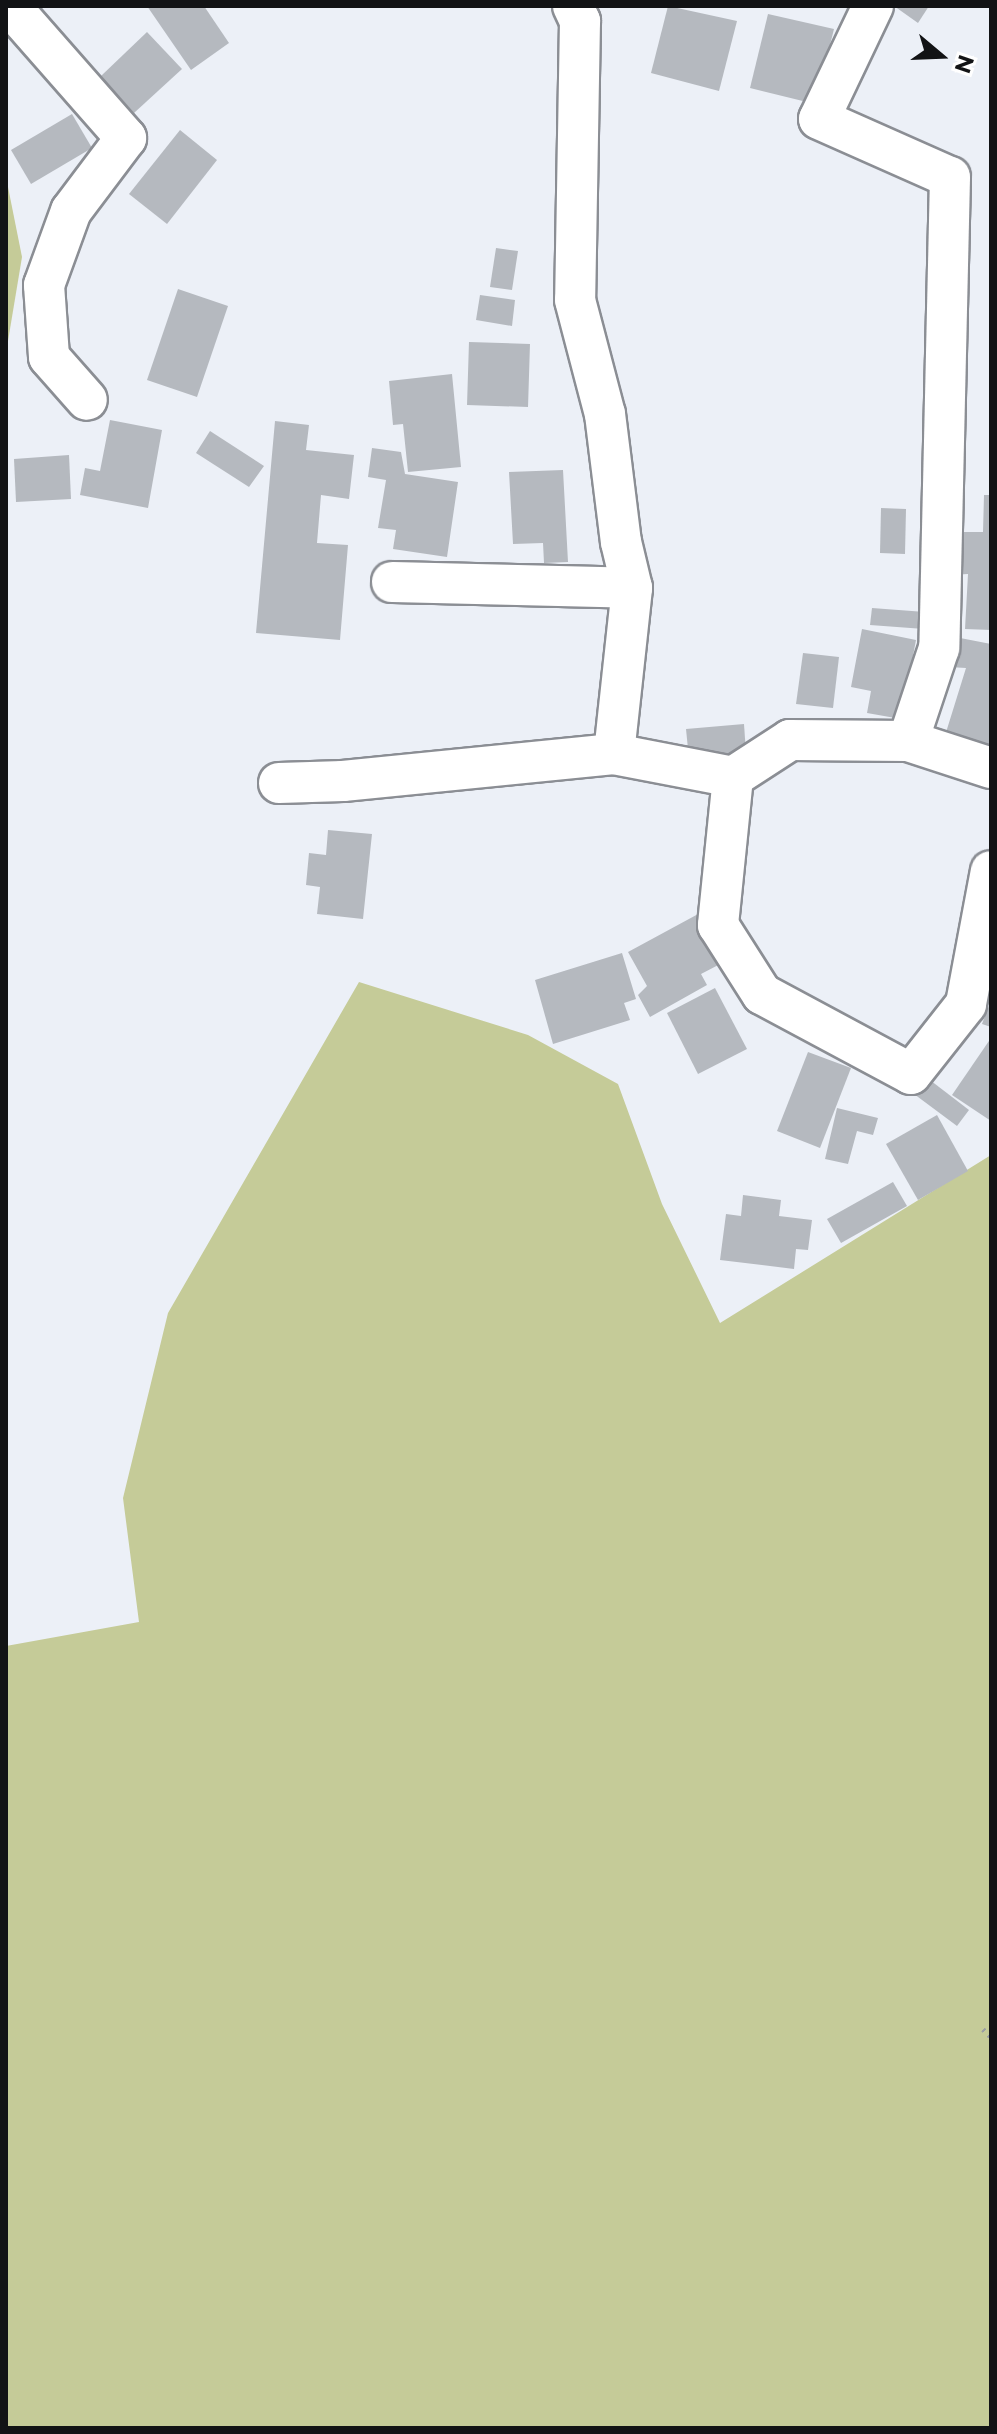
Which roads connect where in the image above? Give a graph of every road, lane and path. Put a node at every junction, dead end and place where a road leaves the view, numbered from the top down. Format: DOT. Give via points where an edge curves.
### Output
graph roads {
  1 [pos="10,6"];
  2 [pos="573,6"];
  3 [pos="873,6"];
  4 [pos="87,400"];
  5 [pos="392,582"];
  6 [pos="632,588"];
  7 [pos="908,741"];
  8 [pos="614,754"];
  9 [pos="991,768"];
  10 [pos="733,777"];
  11 [pos="279,783"];
  12 [pos="991,871"];
  13 [pos="983,2029"];
  14 [pos="991,2037"];
  1 -- 4 [label="street" via="126,138 71,211 44,285 49,357"];
  2 -- 6 [label="street" via="580,21 575,300 605,414"];
  3 -- 7 [label="street" via="819,119 950,177 939,648"];
  5 -- 6 [label="street"];
  6 -- 8 [label="street"];
  7 -- 9 [label="street"];
  7 -- 10 [label="street" via="790,740"];
  8 -- 10 [label="street"];
  8 -- 11 [label="street"];
  10 -- 12 [label="street" via="718,925 762,994 911,1074 966,1004"];
  13 -- 14 [label="path"];
}
